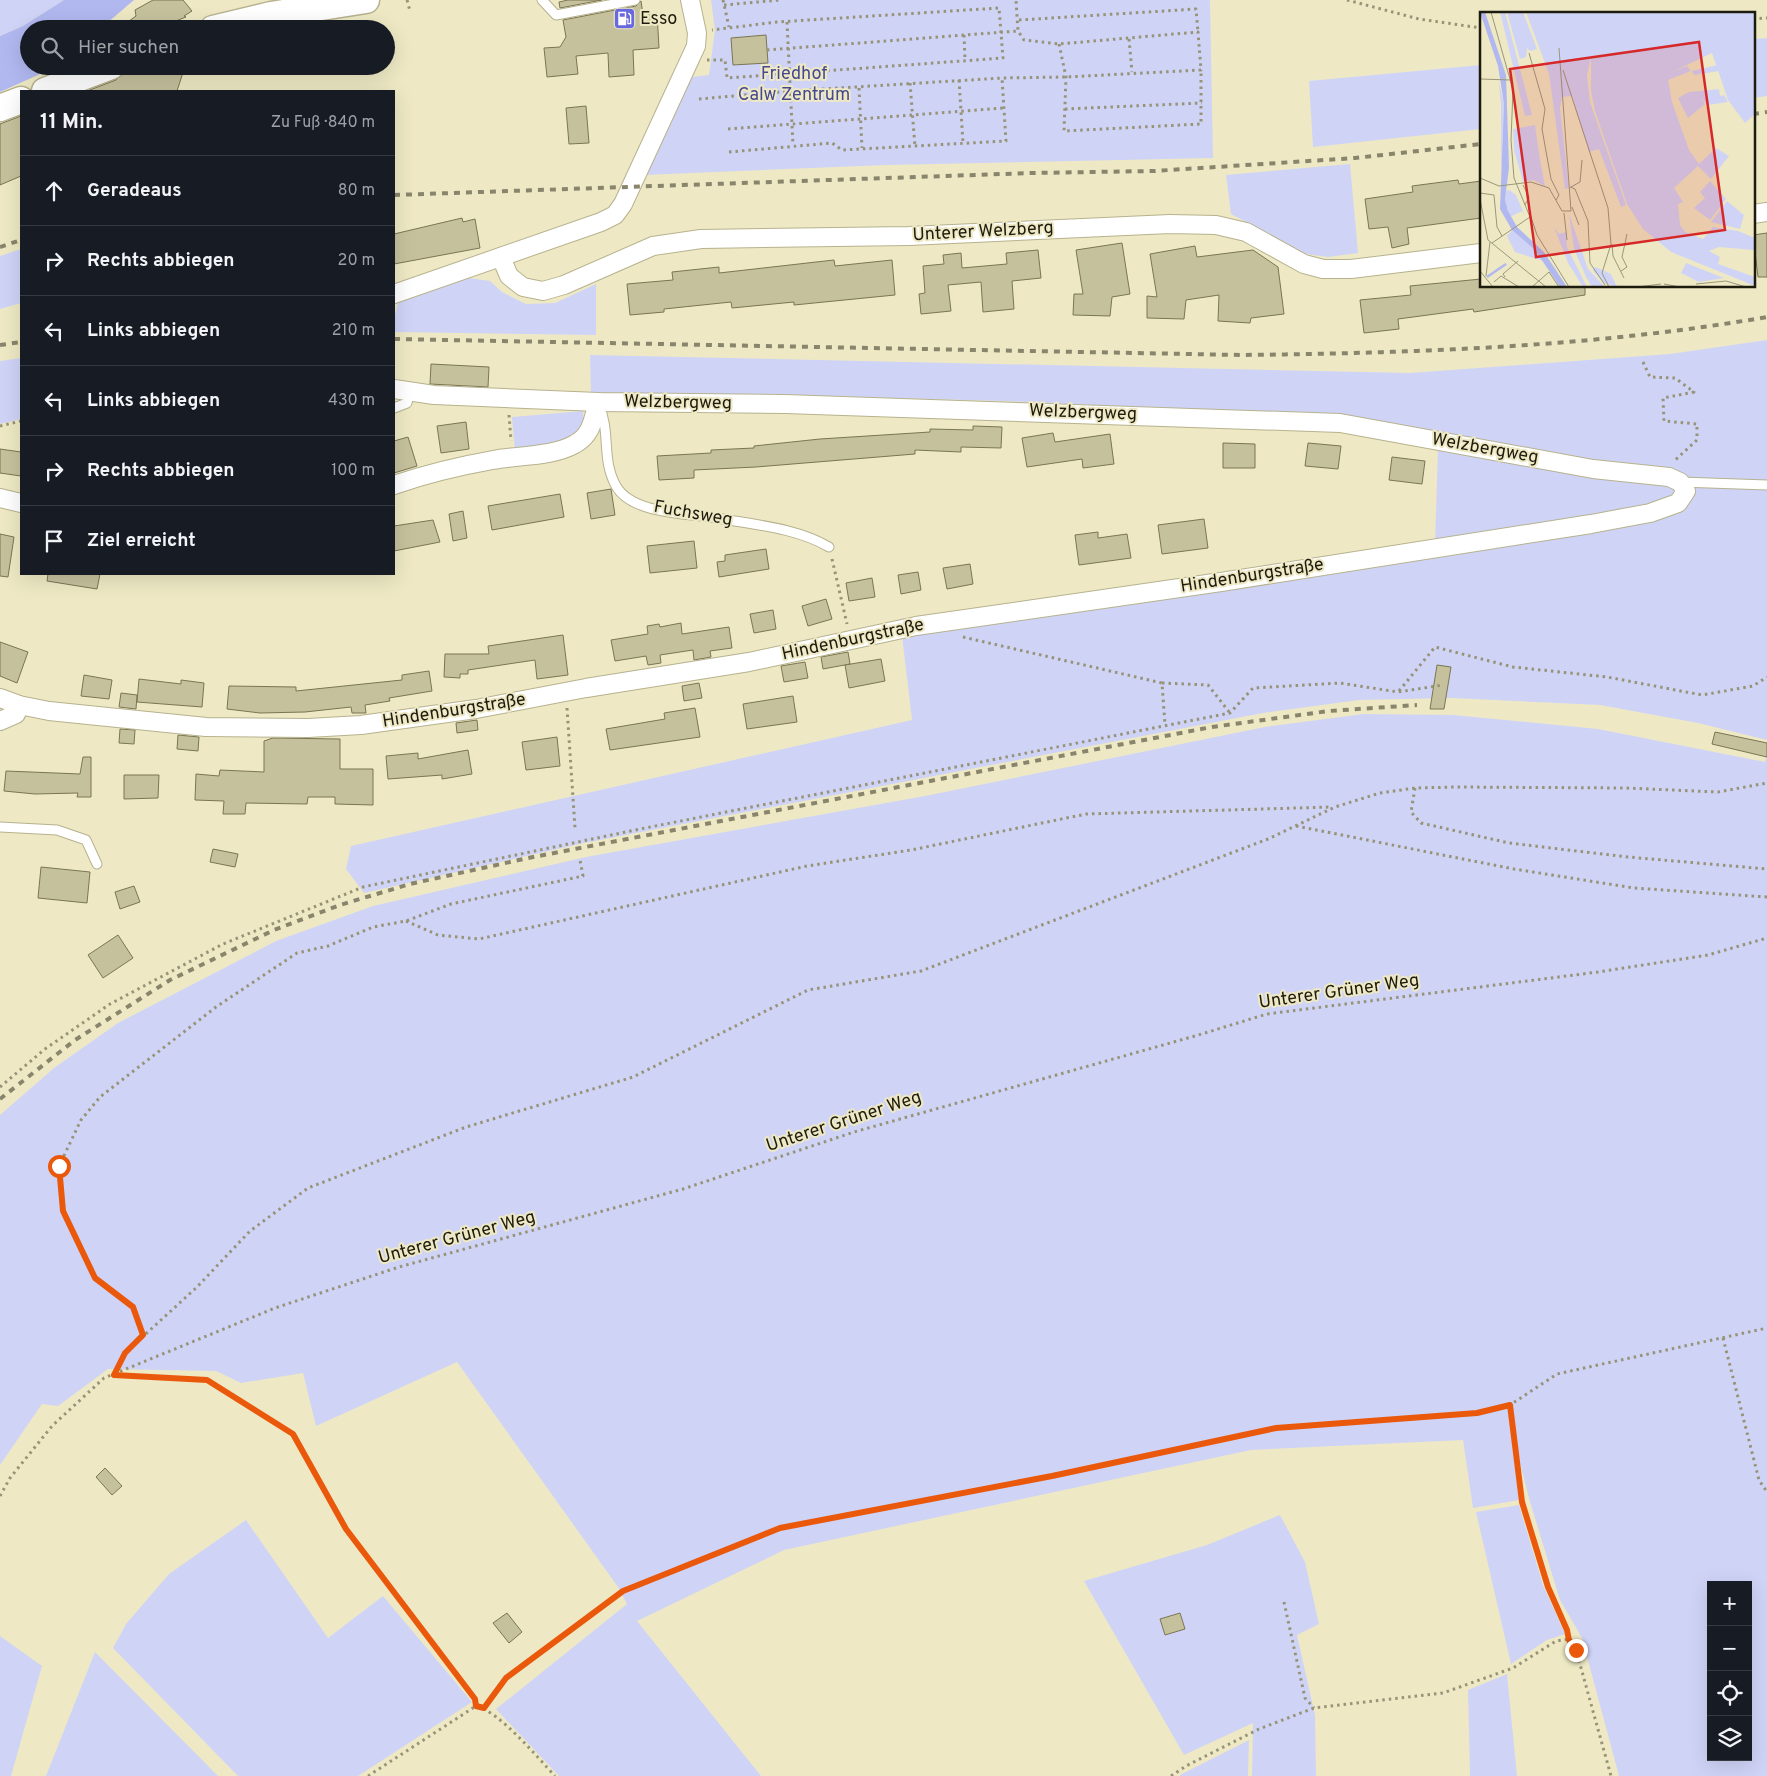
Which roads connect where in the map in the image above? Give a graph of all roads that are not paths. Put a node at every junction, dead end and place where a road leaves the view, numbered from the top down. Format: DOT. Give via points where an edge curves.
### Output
graph roads {
  1 [pos="366,0"];
  2 [pos="542,0"];
  3 [pos="635,0"];
  4 [pos="690,0"];
  5 [pos="241,20"];
  6 [pos="87,75"];
  7 [pos="48,90"];
  8 [pos="20,100"];
  9 [pos="0,108"];
  10 [pos="1767,212"];
  11 [pos="1754,214"];
  12 [pos="1480,253"];
  13 [pos="501,257"];
  14 [pos="395,294"];
  15 [pos="402,391"];
  16 [pos="598,402"];
  17 [pos="395,408"];
  18 [pos="1680,482"];
  19 [pos="395,485"];
  20 [pos="1767,485"];
  21 [pos="0,498"];
  22 [pos="20,503"];
  23 [pos="829,547"];
  24 [pos="0,698"];
  25 [pos="19,705"];
  26 [pos="0,721"];
  27 [pos="0,827"];
  28 [pos="97,864"];
  1 -- 5 [label="main road" via="269,11"];
  2 -- 3 [label="lane" via="556,16"];
  4 -- 13 [label="street" via="697,33 696,46 623,204 614,215 601,222"];
  6 -- 7 [label="main road"];
  8 -- 9 [label="main road"];
  10 -- 11 [label="street"];
  12 -- 13 [label="street, Unterer Welzberg" via="1351,269 1323,269 1304,264 1246,232 1216,225 1170,224 918,236 701,239 653,246 543,291 523,287 508,276"];
  13 -- 14 [label="street"];
  15 -- 16 [label="street, Welzbergweg"];
  15 -- 17 [label="lane" via="408,403"];
  16 -- 18 [label="street, Welzbergweg" via="815,405 1340,423"];
  16 -- 19 [label="street" via="590,431 576,444 558,451 429,474"];
  16 -- 23 [label="lane, Fuchsweg" via="605,419 607,463 617,488 634,502 664,512 721,518 812,537"];
  18 -- 20 [label="lane, Welzbergweg"];
  18 -- 25 [label="street, Hindenburgstraße" via="1686,491 1678,504 1625,518 1221,582 1010,611 850,639 748,662 476,709 361,725 206,727"];
  21 -- 22 [label="street"];
  24 -- 25 [label="street, Hindenburgstraße"];
  25 -- 26 [label="street" via="16,714"];
  27 -- 28 [label="lane" via="57,830 86,840"];
}
